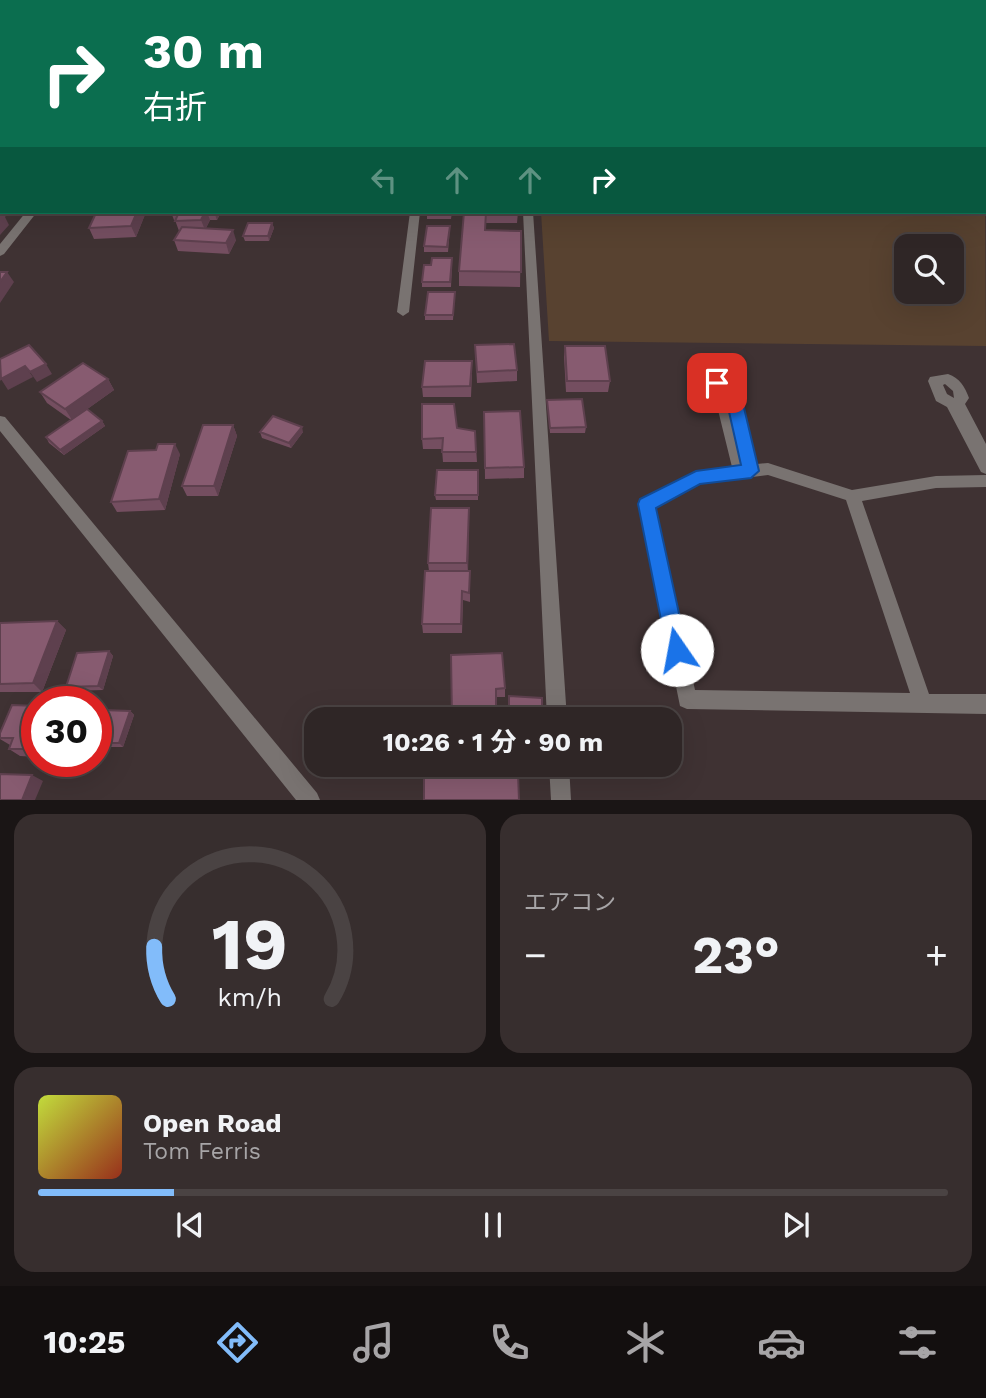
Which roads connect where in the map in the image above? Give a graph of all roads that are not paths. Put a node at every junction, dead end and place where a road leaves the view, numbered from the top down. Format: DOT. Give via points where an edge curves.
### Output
graph roads {
  1 [pos="30,214"];
  2 [pos="415,214"];
  3 [pos="528,214"];
  4 [pos="0,252"];
  5 [pos="402,312"];
  6 [pos="0,421"];
  7 [pos="986,458"];
  8 [pos="986,468"];
  9 [pos="746,471"];
  10 [pos="986,481"];
  11 [pos="852,496"];
  12 [pos="923,703"];
  13 [pos="986,704"];
  14 [pos="556,707"];
  15 [pos="560,777"];
  16 [pos="310,800"];
  17 [pos="561,800"];
  1 -- 4 [label="street"];
  2 -- 5 [label="street"];
  3 -- 14 [label="street"];
  6 -- 16 [label="street"];
  7 -- 8 [label="street" via="957,403 962,398 959,388 948,379 936,381 938,393 952,403"];
  9 -- 9 [label="street" via="724,407 702,397 698,387 704,383 717,383 732,391"];
  9 -- 11 [label="street" via="768,469"];
  9 -- 12 [label="street" via="696,478 647,504 687,699"];
  10 -- 11 [label="street" via="936,482"];
  11 -- 12 [label="street"];
  12 -- 13 [label="street"];
  15 -- 17 [label="street"];
}
